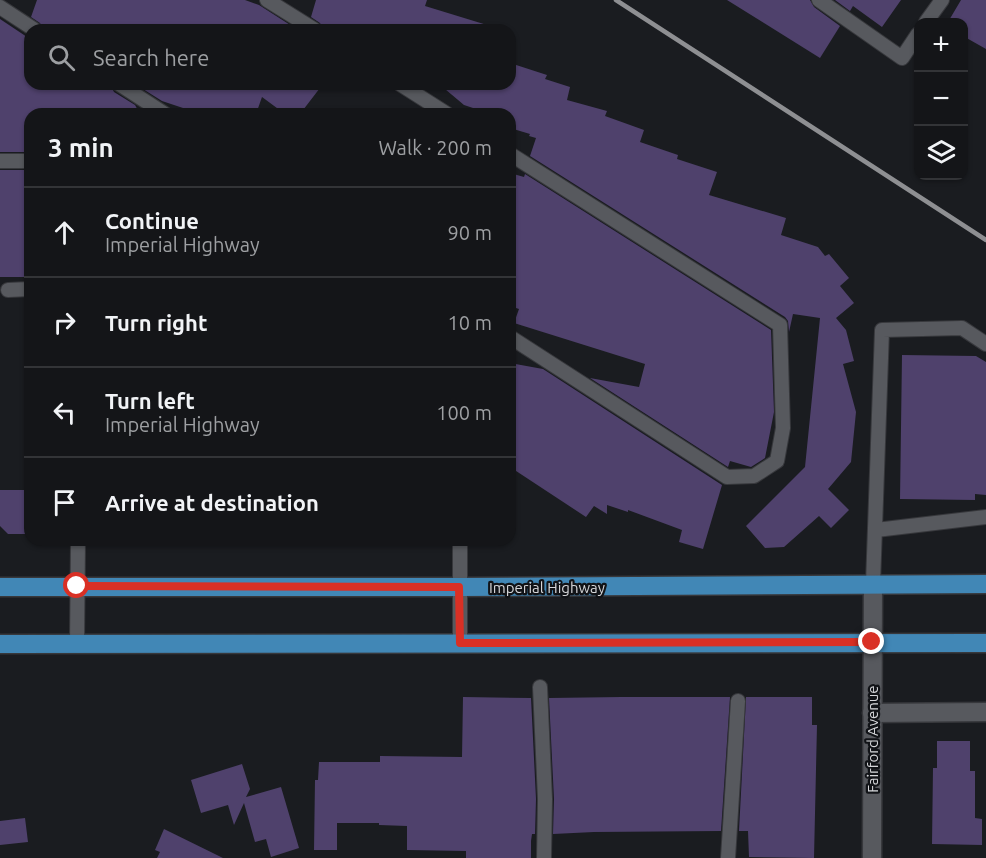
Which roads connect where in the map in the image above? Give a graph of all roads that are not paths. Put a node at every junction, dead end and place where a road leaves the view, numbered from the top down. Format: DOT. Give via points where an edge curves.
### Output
graph roads {
  1 [pos="267,0"];
  2 [pos="819,0"];
  3 [pos="942,0"];
  4 [pos="0,7"];
  5 [pos="929,18"];
  6 [pos="26,24"];
  7 [pos="305,24"];
  8 [pos="914,40"];
  9 [pos="128,90"];
  10 [pos="409,90"];
  11 [pos="156,108"];
  12 [pos="438,108"];
  13 [pos="516,158"];
  14 [pos="0,161"];
  15 [pos="24,161"];
  16 [pos="24,289"];
  17 [pos="9,290"];
  18 [pos="516,341"];
  19 [pos="986,344"];
  20 [pos="986,517"];
  21 [pos="876,530"];
  22 [pos="78,546"];
  23 [pos="460,546"];
  24 [pos="873,584"];
  25 [pos="986,584"];
  26 [pos="77,586"];
  27 [pos="0,587"];
  28 [pos="459,587"];
  29 [pos="872,642"];
  30 [pos="460,643"];
  31 [pos="986,643"];
  32 [pos="0,644"];
  33 [pos="77,644"];
  34 [pos="540,687"];
  35 [pos="738,701"];
  36 [pos="986,712"];
  37 [pos="872,713"];
  38 [pos="544,858"];
  39 [pos="728,858"];
  40 [pos="872,858"];
  1 -- 7 [label="lane"];
  2 -- 8 [label="lane" via="902,58"];
  3 -- 5 [label="lane"];
  4 -- 6 [label="lane"];
  9 -- 11 [label="lane"];
  10 -- 12 [label="lane"];
  13 -- 18 [label="lane" via="780,325 783,428 777,461 754,476 727,477"];
  14 -- 15 [label="lane"];
  16 -- 17 [label="lane"];
  19 -- 21 [label="lane" via="962,328 882,330"];
  20 -- 21 [label="lane"];
  21 -- 24 [label="lane"];
  22 -- 26 [label="lane"];
  23 -- 28 [label="lane"];
  24 -- 25 [label="main road, Imperial Highway"];
  24 -- 28 [label="main road, Imperial Highway"];
  24 -- 29 [label="street, Fairford Avenue"];
  26 -- 27 [label="main road, Imperial Highway"];
  26 -- 28 [label="main road, Imperial Highway"];
  26 -- 33 [label="lane"];
  28 -- 30 [label="lane"];
  29 -- 30 [label="main road"];
  29 -- 31 [label="main road"];
  29 -- 37 [label="street, Fairford Avenue"];
  30 -- 33 [label="main road"];
  32 -- 33 [label="main road"];
  34 -- 38 [label="lane"];
  35 -- 39 [label="lane"];
  36 -- 37 [label="street"];
  37 -- 40 [label="street, Fairford Avenue"];
}
